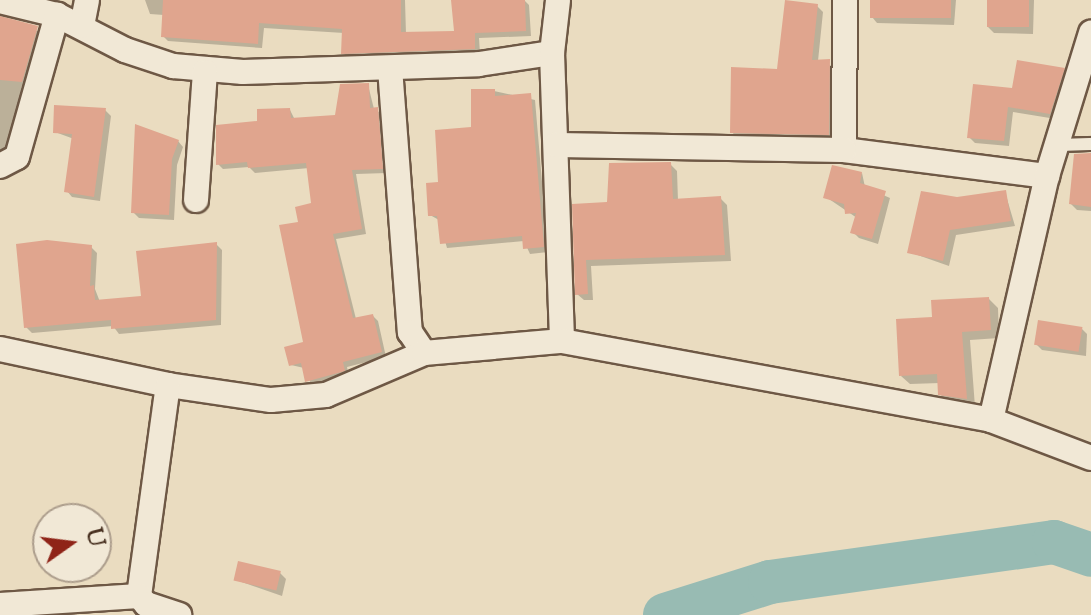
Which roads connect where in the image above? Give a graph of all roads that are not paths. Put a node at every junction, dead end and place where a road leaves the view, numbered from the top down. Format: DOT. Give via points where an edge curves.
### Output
graph roads {
  1 [pos="87,0"];
  2 [pos="558,0"];
  3 [pos="845,0"];
  4 [pos="0,1"];
  5 [pos="57,15"];
  6 [pos="82,26"];
  7 [pos="1091,33"];
  8 [pos="552,53"];
  9 [pos="390,68"];
  10 [pos="205,72"];
  11 [pos="1091,144"];
  12 [pos="556,145"];
  13 [pos="1058,145"];
  14 [pos="844,150"];
  15 [pos="0,166"];
  16 [pos="1047,176"];
  17 [pos="196,200"];
  18 [pos="562,341"];
  19 [pos="0,349"];
  20 [pos="424,353"];
  21 [pos="168,385"];
  22 [pos="991,420"];
  23 [pos="1091,458"];
  24 [pos="139,596"];
  25 [pos="0,605"];
  26 [pos="179,615"];
  1 -- 6 [label="street"];
  2 -- 8 [label="street"];
  3 -- 14 [label="street"];
  4 -- 5 [label="street"];
  5 -- 6 [label="street"];
  5 -- 15 [label="street" via="17,157"];
  6 -- 10 [label="street" via="125,50"];
  7 -- 13 [label="street"];
  8 -- 9 [label="street" via="479,64"];
  8 -- 12 [label="street"];
  9 -- 10 [label="street"];
  9 -- 20 [label="street" via="410,332"];
  10 -- 17 [label="street"];
  11 -- 13 [label="lane"];
  12 -- 14 [label="street"];
  12 -- 18 [label="street"];
  13 -- 16 [label="street"];
  14 -- 16 [label="street"];
  16 -- 22 [label="street"];
  18 -- 20 [label="street"];
  18 -- 22 [label="street"];
  19 -- 21 [label="street"];
  20 -- 21 [label="street" via="326,395 271,400"];
  21 -- 24 [label="street"];
  22 -- 23 [label="street"];
  24 -- 25 [label="street"];
  24 -- 26 [label="street" via="146,604"];
}
